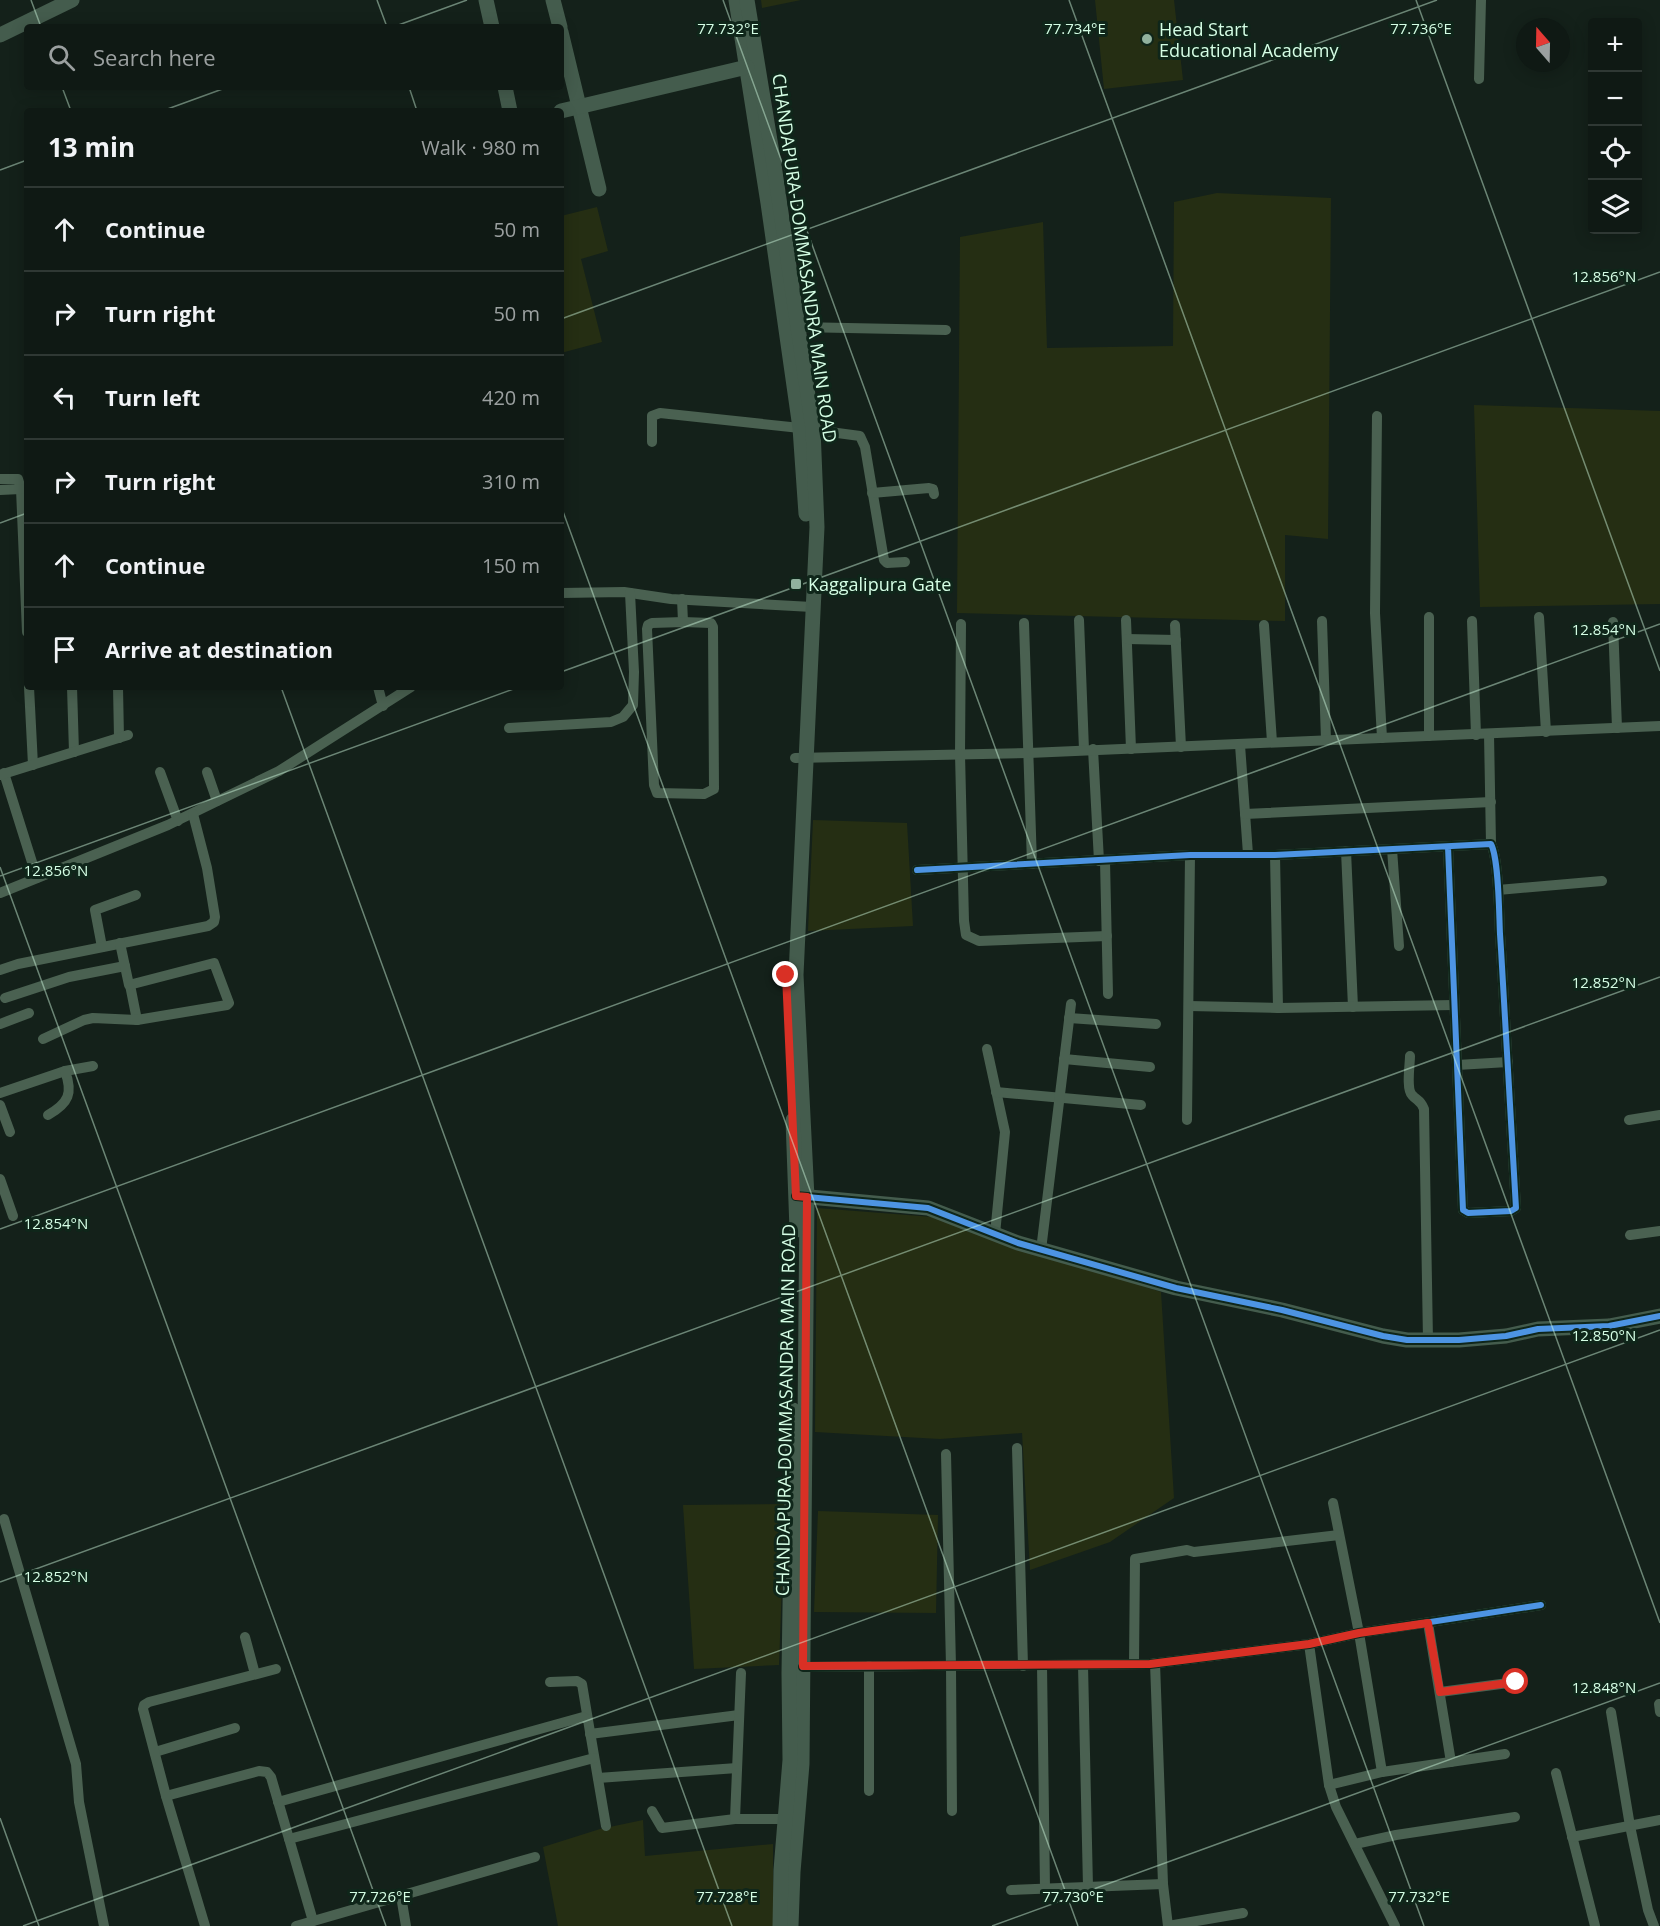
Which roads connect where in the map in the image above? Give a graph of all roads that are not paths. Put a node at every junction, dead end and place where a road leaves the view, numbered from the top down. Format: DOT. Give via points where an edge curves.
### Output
graph roads {
  1 [pos="72,0"];
  2 [pos="486,0"];
  3 [pos="553,0"];
  4 [pos="736,0"];
  5 [pos="747,0"];
  6 [pos="1481,0"];
  7 [pos="491,24"];
  8 [pos="559,24"];
  9 [pos="0,35"];
  10 [pos="564,44"];
  11 [pos="747,67"];
  12 [pos="1479,79"];
  13 [pos="506,90"];
  14 [pos="579,107"];
  15 [pos="509,108"];
  16 [pos="564,110"];
  17 [pos="599,189"];
  18 [pos="798,327"];
  19 [pos="946,330"];
  20 [pos="1377,416"];
  21 [pos="807,428"];
  22 [pos="652,442"];
  23 [pos="0,479"];
  24 [pos="21,489"];
  25 [pos="0,490"];
  26 [pos="872,493"];
  27 [pos="934,494"];
  28 [pos="24,560"];
  29 [pos="905,562"];
  30 [pos="564,592"];
  31 [pos="630,593"];
  32 [pos="682,599"];
  33 [pos="807,606"];
  34 [pos="1429,617"];
  35 [pos="1539,617"];
  36 [pos="1079,620"];
  37 [pos="1126,620"];
  38 [pos="1322,621"];
  39 [pos="1472,621"];
  40 [pos="683,622"];
  41 [pos="1613,622"];
  42 [pos="1024,623"];
  43 [pos="961,624"];
  44 [pos="1175,625"];
  45 [pos="1264,625"];
  46 [pos="1127,639"];
  47 [pos="1176,640"];
  48 [pos="29,690"];
  49 [pos="72,690"];
  50 [pos="118,690"];
  51 [pos="379,690"];
  52 [pos="407,690"];
  53 [pos="383,706"];
  54 [pos="1660,726"];
  55 [pos="510,728"];
  56 [pos="1617,728"];
  57 [pos="1546,732"];
  58 [pos="1489,734"];
  59 [pos="1476,735"];
  60 [pos="1429,736"];
  61 [pos="1382,738"];
  62 [pos="1326,740"];
  63 [pos="1272,742"];
  64 [pos="1240,745"];
  65 [pos="1181,747"];
  66 [pos="1131,749"];
  67 [pos="1088,750"];
  68 [pos="74,752"];
  69 [pos="1029,753"];
  70 [pos="960,754"];
  71 [pos="800,758"];
  72 [pos="33,765"];
  73 [pos="160,772"];
  74 [pos="207,772"];
  75 [pos="2,774"];
  76 [pos="218,801"];
  77 [pos="1491,802"];
  78 [pos="192,814"];
  79 [pos="1245,814"];
  80 [pos="178,821"];
  81 [pos="1491,844"];
  82 [pos="1448,847"];
  83 [pos="1392,849"];
  84 [pos="1346,851"];
  85 [pos="1248,854"];
  86 [pos="1190,855"];
  87 [pos="1275,855"];
  88 [pos="1102,861"];
  89 [pos="1032,864"];
  90 [pos="962,868"];
  91 [pos="917,870"];
  92 [pos="37,878"];
  93 [pos="1602,881"];
  94 [pos="1498,891"];
  95 [pos="0,893"];
  96 [pos="136,895"];
  97 [pos="1107,936"];
  98 [pos="120,943"];
  99 [pos="1400,946"];
  100 [pos="102,947"];
  101 [pos="125,966"];
  102 [pos="0,970"];
  103 [pos="130,985"];
  104 [pos="1108,994"];
  105 [pos="4,998"];
  106 [pos="1071,1004"];
  107 [pos="1454,1005"];
  108 [pos="1189,1006"];
  109 [pos="1353,1007"];
  110 [pos="1278,1008"];
  111 [pos="29,1013"];
  112 [pos="1069,1018"];
  113 [pos="137,1020"];
  114 [pos="0,1024"];
  115 [pos="1156,1024"];
  116 [pos="43,1040"];
  117 [pos="987,1049"];
  118 [pos="1410,1056"];
  119 [pos="1064,1059"];
  120 [pos="1508,1062"];
  121 [pos="1457,1065"];
  122 [pos="93,1066"];
  123 [pos="1150,1066"];
  124 [pos="65,1071"];
  125 [pos="996,1092"];
  126 [pos="0,1093"];
  127 [pos="1059,1098"];
  128 [pos="0,1105"];
  129 [pos="1141,1105"];
  130 [pos="48,1115"];
  131 [pos="1660,1115"];
  132 [pos="1187,1120"];
  133 [pos="1629,1120"];
  134 [pos="10,1132"];
  135 [pos="0,1179"];
  136 [pos="802,1196"];
  137 [pos="13,1216"];
  138 [pos="1660,1231"];
  139 [pos="995,1234"];
  140 [pos="1630,1235"];
  141 [pos="1041,1250"];
  142 [pos="1660,1316"];
  143 [pos="1428,1340"];
  144 [pos="1017,1448"];
  145 [pos="946,1454"];
  146 [pos="1333,1503"];
  147 [pos="4,1519"];
  148 [pos="1339,1535"];
  149 [pos="1541,1605"];
  150 [pos="1428,1623"];
  151 [pos="1359,1633"];
  152 [pos="245,1637"];
  153 [pos="1309,1644"];
  154 [pos="1155,1663"];
  155 [pos="1134,1664"];
  156 [pos="1042,1665"];
  157 [pos="1083,1665"];
  158 [pos="803,1666"];
  159 [pos="869,1666"];
  160 [pos="951,1666"];
  161 [pos="1023,1666"];
  162 [pos="276,1669"];
  163 [pos="741,1673"];
  164 [pos="255,1674"];
  165 [pos="550,1682"];
  166 [pos="1516,1682"];
  167 [pos="1440,1692"];
  168 [pos="1611,1712"];
  169 [pos="740,1715"];
  170 [pos="588,1720"];
  171 [pos="235,1728"];
  172 [pos="590,1734"];
  173 [pos="155,1752"];
  174 [pos="1505,1754"];
  175 [pos="594,1758"];
  176 [pos="1451,1762"];
  177 [pos="737,1768"];
  178 [pos="1382,1772"];
  179 [pos="1556,1773"];
  180 [pos="598,1778"];
  181 [pos="1329,1785"];
  182 [pos="869,1791"];
  183 [pos="166,1796"];
  184 [pos="278,1802"];
  185 [pos="652,1811"];
  186 [pos="952,1811"];
  187 [pos="1515,1817"];
  188 [pos="791,1819"];
  189 [pos="735,1820"];
  190 [pos="1660,1820"];
  191 [pos="606,1826"];
  192 [pos="1630,1826"];
  193 [pos="1572,1837"];
  194 [pos="289,1839"];
  195 [pos="1355,1844"];
  196 [pos="535,1857"];
  197 [pos="1163,1884"];
  198 [pos="1088,1887"];
  199 [pos="1045,1889"];
  200 [pos="1011,1890"];
  201 [pos="401,1896"];
  202 [pos="343,1913"];
  203 [pos="1243,1913"];
  204 [pos="313,1921"];
  205 [pos="104,1926"];
  206 [pos="205,1926"];
  207 [pos="296,1926"];
  208 [pos="346,1926"];
  209 [pos="406,1926"];
  210 [pos="780,1926"];
  211 [pos="791,1926"];
  212 [pos="1168,1926"];
  213 [pos="1395,1926"];
  214 [pos="1594,1926"];
  215 [pos="1654,1926"];
  1 -- 9 [label="main road"];
  2 -- 7 [label="main road"];
  3 -- 8 [label="main road"];
  4 -- 11 [label="main road, CHANDAPURA-DOMMASANDRA MAIN ROAD"];
  5 -- 18 [label="main road, CHANDAPURA-DOMMASANDRA MAIN ROAD"];
  6 -- 12 [label="street"];
  10 -- 14 [label="main road"];
  11 -- 14 [label="main road"];
  11 -- 21 [label="main road, CHANDAPURA-DOMMASANDRA MAIN ROAD"];
  13 -- 15 [label="main road"];
  14 -- 16 [label="main road"];
  14 -- 17 [label="main road"];
  18 -- 19 [label="street"];
  18 -- 21 [label="main road, CHANDAPURA-DOMMASANDRA MAIN ROAD"];
  20 -- 61 [label="street" via="1375,613"];
  21 -- 22 [label="street" via="654,414"];
  21 -- 26 [label="street" via="860,436"];
  21 -- 33 [label="main road, CHANDAPURA-DOMMASANDRA MAIN ROAD"];
  23 -- 24 [label="street" via="18,479"];
  24 -- 25 [label="street"];
  24 -- 28 [label="street"];
  26 -- 27 [label="street" via="929,488"];
  26 -- 29 [label="street" via="884,560"];
  30 -- 31 [label="street"];
  31 -- 32 [label="street"];
  31 -- 55 [label="street" via="634,672 633,705 629,711 611,722"];
  32 -- 33 [label="street"];
  32 -- 40 [label="street"];
  33 -- 71 [label="main road, CHANDAPURA-DOMMASANDRA MAIN ROAD"];
  34 -- 60 [label="street"];
  35 -- 57 [label="street"];
  36 -- 67 [label="street"];
  37 -- 46 [label="street"];
  38 -- 62 [label="street"];
  39 -- 59 [label="street"];
  40 -- 40 [label="street" via="711,623 713,627 714,789 704,794 657,793 654,785 647,629 652,623"];
  41 -- 56 [label="street"];
  42 -- 69 [label="street"];
  43 -- 70 [label="street"];
  44 -- 47 [label="street"];
  45 -- 63 [label="street"];
  46 -- 47 [label="street"];
  46 -- 66 [label="street"];
  47 -- 65 [label="street"];
  48 -- 72 [label="street"];
  49 -- 68 [label="street"];
  50 -- 68 [label="street" via="123,736"];
  51 -- 53 [label="street"];
  52 -- 53 [label="street"];
  53 -- 76 [label="street" via="279,771"];
  54 -- 56 [label="street"];
  56 -- 57 [label="street"];
  57 -- 58 [label="street"];
  58 -- 59 [label="street"];
  58 -- 77 [label="street"];
  59 -- 60 [label="street"];
  60 -- 61 [label="street"];
  61 -- 62 [label="street"];
  62 -- 63 [label="street"];
  63 -- 64 [label="street"];
  64 -- 65 [label="street"];
  64 -- 79 [label="street"];
  65 -- 66 [label="street"];
  66 -- 67 [label="street"];
  67 -- 69 [label="street"];
  67 -- 88 [label="street"];
  68 -- 72 [label="street"];
  69 -- 70 [label="street"];
  69 -- 89 [label="street"];
  70 -- 71 [label="street"];
  70 -- 90 [label="street"];
  71 -- 136 [label="main road, CHANDAPURA-DOMMASANDRA MAIN ROAD" via="786,975"];
  72 -- 75 [label="street"];
  73 -- 80 [label="street"];
  74 -- 76 [label="street"];
  75 -- 92 [label="street"];
  76 -- 78 [label="street"];
  77 -- 79 [label="street"];
  77 -- 81 [label="street"];
  78 -- 80 [label="street"];
  78 -- 98 [label="street" via="207,868 214,922"];
  79 -- 85 [label="street"];
  80 -- 92 [label="street"];
  81 -- 82 [label="street"];
  81 -- 94 [label="street"];
  82 -- 83 [label="street"];
  82 -- 107 [label="street"];
  83 -- 84 [label="street"];
  83 -- 99 [label="street"];
  84 -- 87 [label="street"];
  84 -- 109 [label="street"];
  85 -- 86 [label="street"];
  85 -- 87 [label="street"];
  86 -- 88 [label="street"];
  86 -- 108 [label="street"];
  87 -- 110 [label="street"];
  88 -- 89 [label="street"];
  88 -- 97 [label="street"];
  89 -- 90 [label="street"];
  90 -- 91 [label="street"];
  90 -- 97 [label="street" via="966,935 978,941"];
  92 -- 95 [label="street"];
  93 -- 94 [label="street"];
  94 -- 120 [label="street"];
  96 -- 100 [label="street" via="95,910"];
  97 -- 104 [label="street"];
  98 -- 100 [label="street"];
  98 -- 101 [label="street"];
  100 -- 102 [label="street"];
  101 -- 103 [label="street"];
  101 -- 105 [label="street" via="69,977"];
  103 -- 113 [label="street"];
  103 -- 113 [label="street" via="214,963 229,1003"];
  106 -- 112 [label="street"];
  107 -- 109 [label="street"];
  107 -- 121 [label="street"];
  108 -- 110 [label="street"];
  108 -- 132 [label="street"];
  109 -- 110 [label="street"];
  111 -- 114 [label="street"];
  112 -- 115 [label="street"];
  112 -- 119 [label="street"];
  113 -- 116 [label="street" via="93,1018"];
  117 -- 125 [label="street"];
  118 -- 143 [label="street" via="1409,1090 1424,1109"];
  119 -- 123 [label="street"];
  119 -- 127 [label="street"];
  120 -- 121 [label="street"];
  120 -- 121 [label="street" via="1516,1208 1468,1214 1463,1210"];
  122 -- 124 [label="street"];
  124 -- 126 [label="street"];
  124 -- 130 [label="street" via="70,1085 68,1097"];
  125 -- 127 [label="street"];
  125 -- 139 [label="street" via="1005,1131"];
  127 -- 129 [label="street"];
  127 -- 141 [label="street"];
  128 -- 134 [label="street"];
  131 -- 133 [label="street"];
  135 -- 137 [label="street"];
  136 -- 139 [label="main road" via="928,1208"];
  136 -- 158 [label="main road, CHANDAPURA-DOMMASANDRA MAIN ROAD"];
  136 -- 188 [label="main road, CHANDAPURA-DOMMASANDRA MAIN ROAD" via="789,1673"];
  138 -- 140 [label="street"];
  139 -- 141 [label="main road"];
  141 -- 143 [label="main road" via="1176,1288 1383,1336"];
  142 -- 143 [label="main road" via="1609,1326"];
  144 -- 161 [label="street"];
  145 -- 160 [label="street"];
  146 -- 148 [label="street"];
  147 -- 205 [label="street" via="76,1764 79,1802"];
  148 -- 151 [label="street"];
  148 -- 155 [label="street" via="1135,1559"];
  149 -- 150 [label="street"];
  150 -- 151 [label="street"];
  150 -- 167 [label="street"];
  151 -- 153 [label="street"];
  151 -- 178 [label="street"];
  152 -- 164 [label="street"];
  153 -- 154 [label="street"];
  153 -- 181 [label="street"];
  154 -- 155 [label="street"];
  154 -- 197 [label="street"];
  155 -- 157 [label="street"];
  156 -- 157 [label="street"];
  156 -- 161 [label="street"];
  156 -- 199 [label="street"];
  157 -- 198 [label="street"];
  158 -- 159 [label="street"];
  158 -- 188 [label="main road, CHANDAPURA-DOMMASANDRA MAIN ROAD" via="802,1764"];
  159 -- 160 [label="street"];
  159 -- 182 [label="street"];
  160 -- 161 [label="street"];
  160 -- 186 [label="street"];
  162 -- 164 [label="street"];
  163 -- 169 [label="street"];
  164 -- 173 [label="street" via="144,1705"];
  165 -- 170 [label="street" via="582,1684"];
  166 -- 167 [label="street"];
  167 -- 176 [label="street"];
  168 -- 192 [label="street"];
  169 -- 172 [label="street"];
  169 -- 177 [label="street"];
  170 -- 172 [label="street"];
  170 -- 184 [label="street" via="583,1717"];
  171 -- 173 [label="street"];
  172 -- 175 [label="street"];
  173 -- 183 [label="street"];
  174 -- 176 [label="street"];
  175 -- 180 [label="street"];
  175 -- 194 [label="street"];
  176 -- 178 [label="street"];
  177 -- 180 [label="street"];
  177 -- 189 [label="street"];
  178 -- 181 [label="street"];
  179 -- 193 [label="street"];
  180 -- 191 [label="street"];
  181 -- 195 [label="street"];
  183 -- 184 [label="street" via="259,1771 271,1777"];
  183 -- 206 [label="street"];
  184 -- 194 [label="street"];
  185 -- 189 [label="street" via="662,1828"];
  187 -- 195 [label="street"];
  188 -- 189 [label="street"];
  188 -- 210 [label="main road, CHANDAPURA-DOMMASANDRA MAIN ROAD" via="781,1870"];
  188 -- 211 [label="main road, CHANDAPURA-DOMMASANDRA MAIN ROAD"];
  190 -- 192 [label="street"];
  192 -- 193 [label="street"];
  192 -- 215 [label="street"];
  193 -- 214 [label="street"];
  194 -- 204 [label="street"];
  195 -- 213 [label="street"];
  196 -- 201 [label="street"];
  197 -- 198 [label="street"];
  197 -- 212 [label="street"];
  198 -- 199 [label="street"];
  199 -- 200 [label="street"];
  201 -- 202 [label="street"];
  201 -- 209 [label="street"];
  202 -- 204 [label="street"];
  202 -- 208 [label="street"];
  203 -- 212 [label="street"];
  204 -- 207 [label="street"];
}
